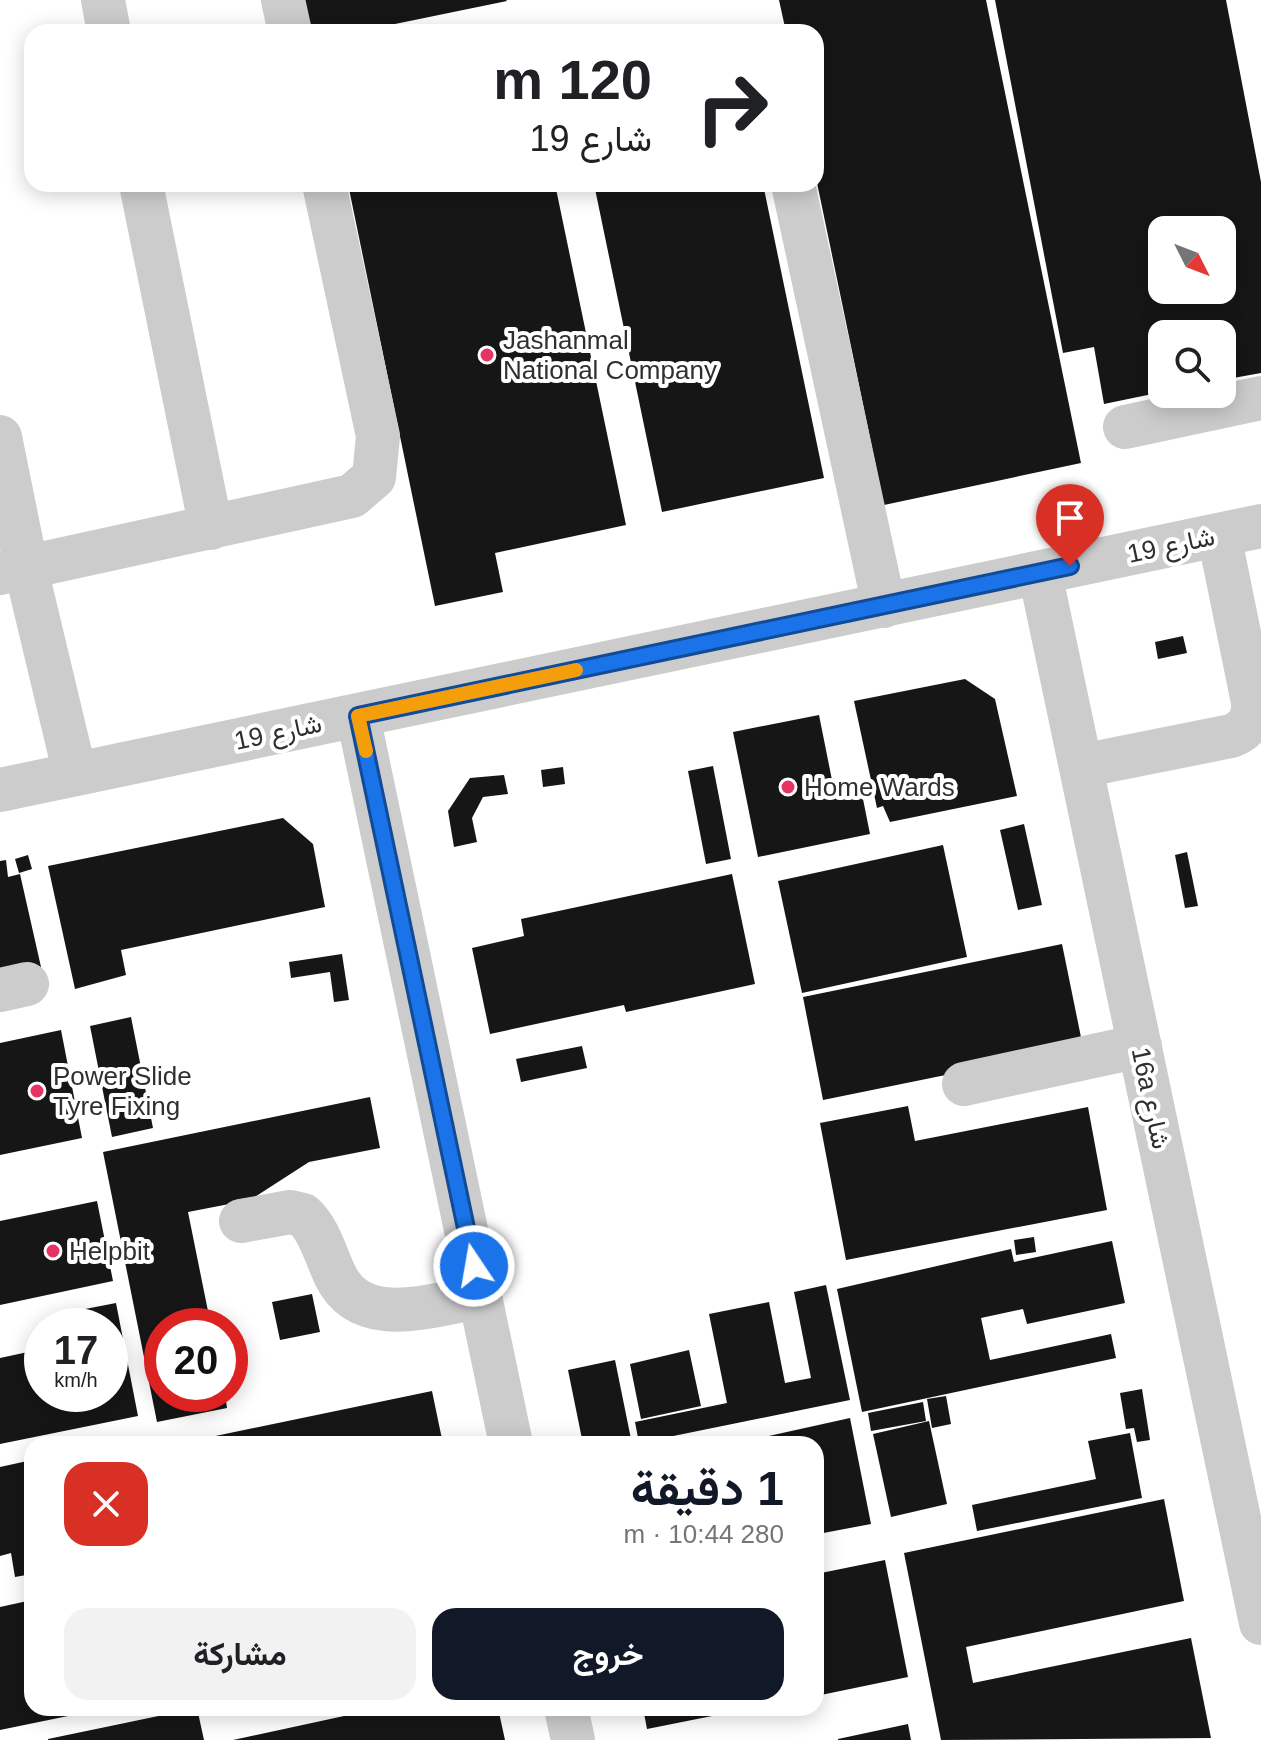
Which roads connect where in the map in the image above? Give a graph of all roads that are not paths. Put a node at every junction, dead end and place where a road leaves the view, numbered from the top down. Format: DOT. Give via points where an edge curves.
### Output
graph roads {
  1 [pos="103,0"];
  2 [pos="283,0"];
  3 [pos="108,24"];
  4 [pos="288,24"];
  5 [pos="143,192"];
  6 [pos="326,192"];
  7 [pos="795,192"];
  8 [pos="1261,398"];
  9 [pos="1125,427"];
  10 [pos="0,437"];
  11 [pos="1261,526"];
  12 [pos="211,528"];
  13 [pos="1219,535"];
  14 [pos="13,571"];
  15 [pos="1040,573"];
  16 [pos="884,606"];
  17 [pos="358,716"];
  18 [pos="1081,766"];
  19 [pos="75,774"];
  20 [pos="0,790"];
  21 [pos="1140,1046"];
  22 [pos="964,1084"];
  23 [pos="241,1221"];
  24 [pos="480,1297"];
  25 [pos="509,1436"];
  26 [pos="1261,1623"];
  27 [pos="568,1716"];
  28 [pos="573,1740"];
  1 -- 3 [label="lane"];
  2 -- 4 [label="lane"];
  5 -- 12 [label="lane"];
  6 -- 12 [label="lane" via="378,436 374,477 352,496"];
  7 -- 16 [label="lane"];
  8 -- 9 [label="lane"];
  10 -- 14 [label="lane"];
  11 -- 13 [label="lane, شارع 19"];
  12 -- 14 [label="lane"];
  13 -- 15 [label="lane, شارع 19"];
  13 -- 18 [label="lane" via="1253,702 1251,719 1231,736"];
  14 -- 19 [label="lane"];
  15 -- 16 [label="lane, شارع 19"];
  15 -- 18 [label="lane, 16a شارع"];
  16 -- 17 [label="lane, شارع 19"];
  17 -- 19 [label="lane, شارع 19"];
  17 -- 24 [label="lane"];
  18 -- 21 [label="lane, 16a شارع"];
  19 -- 20 [label="lane, شارع 19"];
  21 -- 22 [label="lane"];
  21 -- 26 [label="lane, 16a شارع"];
  23 -- 24 [label="lane" via="290,1212 303,1215 345,1291 367,1306 394,1311"];
  24 -- 25 [label="lane"];
  27 -- 28 [label="lane"];
}
